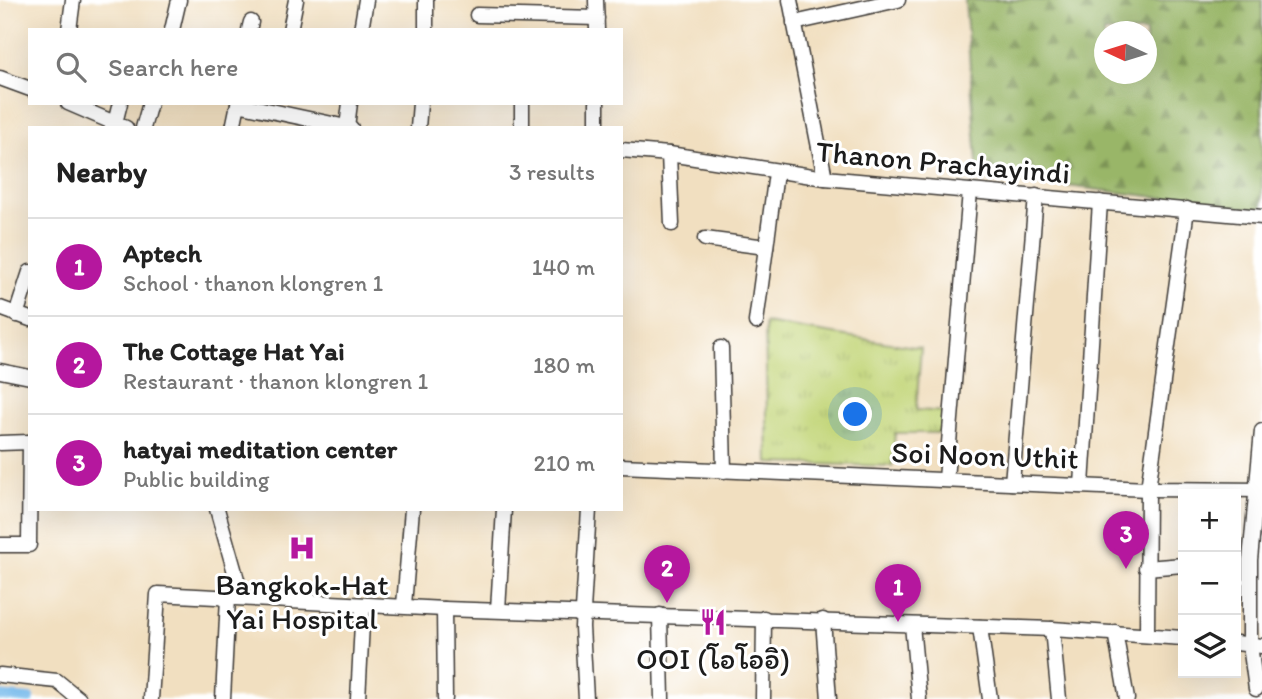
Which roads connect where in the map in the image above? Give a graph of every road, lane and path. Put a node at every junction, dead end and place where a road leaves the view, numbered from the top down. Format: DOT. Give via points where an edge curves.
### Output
graph roads {
  1 [pos="73,0"];
  2 [pos="179,0"];
  3 [pos="296,0"];
  4 [pos="366,0"];
  5 [pos="426,0"];
  6 [pos="596,0"];
  7 [pos="790,0"];
  8 [pos="898,0"];
  9 [pos="477,15"];
  10 [pos="524,23"];
  11 [pos="794,23"];
  12 [pos="597,24"];
  13 [pos="69,28"];
  14 [pos="172,28"];
  15 [pos="290,28"];
  16 [pos="361,28"];
  17 [pos="426,28"];
  18 [pos="0,78"];
  19 [pos="28,88"];
  20 [pos="72,105"];
  21 [pos="119,105"];
  22 [pos="149,105"];
  23 [pos="238,105"];
  24 [pos="250,105"];
  25 [pos="351,105"];
  26 [pos="420,105"];
  27 [pos="522,105"];
  28 [pos="597,105"];
  29 [pos="274,107"];
  30 [pos="111,124"];
  31 [pos="144,126"];
  32 [pos="233,126"];
  33 [pos="345,126"];
  34 [pos="349,126"];
  35 [pos="418,126"];
  36 [pos="522,126"];
  37 [pos="597,126"];
  38 [pos="623,150"];
  39 [pos="669,154"];
  40 [pos="776,173"];
  41 [pos="825,178"];
  42 [pos="970,191"];
  43 [pos="1036,196"];
  44 [pos="1100,202"];
  45 [pos="1187,209"];
  46 [pos="1262,217"];
  47 [pos="672,224"];
  48 [pos="705,239"];
  49 [pos="766,247"];
  50 [pos="28,285"];
  51 [pos="0,308"];
  52 [pos="23,317"];
  53 [pos="756,322"];
  54 [pos="721,348"];
  55 [pos="0,370"];
  56 [pos="28,377"];
  57 [pos="1262,431"];
  58 [pos="28,442"];
  59 [pos="0,443"];
  60 [pos="623,466"];
  61 [pos="724,471"];
  62 [pos="946,480"];
  63 [pos="1012,483"];
  64 [pos="1082,485"];
  65 [pos="1148,489"];
  66 [pos="1260,490"];
  67 [pos="29,511"];
  68 [pos="217,511"];
  69 [pos="412,511"];
  70 [pos="503,511"];
  71 [pos="589,511"];
  72 [pos="0,545"];
  73 [pos="1256,560"];
  74 [pos="1178,565"];
  75 [pos="1146,568"];
  76 [pos="235,597"];
  77 [pos="363,605"];
  78 [pos="404,605"];
  79 [pos="444,609"];
  80 [pos="498,610"];
  81 [pos="585,613"];
  82 [pos="660,615"];
  83 [pos="764,618"];
  84 [pos="823,620"];
  85 [pos="912,625"];
  86 [pos="980,627"];
  87 [pos="1052,629"];
  88 [pos="1115,632"];
  89 [pos="1147,634"];
  90 [pos="1178,637"];
  91 [pos="1249,645"];
  92 [pos="0,675"];
  93 [pos="1256,689"];
  94 [pos="79,699"];
  95 [pos="151,699"];
  96 [pos="223,699"];
  97 [pos="358,699"];
  98 [pos="445,699"];
  99 [pos="586,699"];
  100 [pos="662,699"];
  101 [pos="763,699"];
  102 [pos="830,699"];
  103 [pos="919,699"];
  104 [pos="990,699"];
  105 [pos="1059,699"];
  106 [pos="1126,699"];
  1 -- 13 [label="street"];
  2 -- 14 [label="street"];
  3 -- 15 [label="street"];
  4 -- 16 [label="street"];
  5 -- 17 [label="street"];
  6 -- 12 [label="street"];
  7 -- 11 [label="street"];
  8 -- 11 [label="street"];
  9 -- 10 [label="street"];
  10 -- 12 [label="street"];
  11 -- 41 [label="street"];
  18 -- 19 [label="street"];
  20 -- 30 [label="street"];
  21 -- 30 [label="street"];
  22 -- 31 [label="street"];
  23 -- 32 [label="street"];
  24 -- 29 [label="street"];
  25 -- 34 [label="street"];
  26 -- 35 [label="street"];
  27 -- 36 [label="street"];
  28 -- 37 [label="street"];
  29 -- 33 [label="street"];
  38 -- 39 [label="street, Thanon Prachayindi"];
  39 -- 40 [label="street, Thanon Prachayindi"];
  39 -- 47 [label="street"];
  40 -- 41 [label="street, Thanon Prachayindi"];
  40 -- 49 [label="street"];
  41 -- 42 [label="street, Thanon Prachayindi"];
  42 -- 43 [label="street, Thanon Prachayindi"];
  42 -- 62 [label="street"];
  43 -- 44 [label="street, Thanon Prachayindi"];
  43 -- 63 [label="street"];
  44 -- 45 [label="street, Thanon Prachayindi"];
  44 -- 64 [label="street"];
  45 -- 46 [label="street, Thanon Prachayindi"];
  45 -- 65 [label="street"];
  48 -- 49 [label="street"];
  49 -- 53 [label="street"];
  50 -- 52 [label="street"];
  51 -- 52 [label="street"];
  54 -- 61 [label="street"];
  55 -- 56 [label="street"];
  57 -- 66 [label="street"];
  58 -- 59 [label="street"];
  60 -- 61 [label="street, Soi Noon Uthit"];
  61 -- 62 [label="street, Soi Noon Uthit"];
  62 -- 63 [label="street, Soi Noon Uthit"];
  63 -- 64 [label="street, Soi Noon Uthit"];
  64 -- 65 [label="street, Soi Noon Uthit"];
  65 -- 66 [label="street, Soi Noon Uthit"];
  65 -- 75 [label="street"];
  66 -- 73 [label="street"];
  67 -- 72 [label="street" via="29,545"];
  68 -- 76 [label="street"];
  69 -- 78 [label="street"];
  70 -- 80 [label="street"];
  71 -- 81 [label="street"];
  73 -- 91 [label="street"];
  74 -- 75 [label="street"];
  75 -- 89 [label="street"];
  76 -- 77 [label="street"];
  76 -- 95 [label="street" via="158,594"];
  76 -- 96 [label="street"];
  77 -- 78 [label="street"];
  77 -- 97 [label="street"];
  78 -- 79 [label="street"];
  79 -- 80 [label="street"];
  79 -- 98 [label="street"];
  80 -- 81 [label="street"];
  81 -- 82 [label="street"];
  81 -- 99 [label="street"];
  82 -- 83 [label="street"];
  82 -- 100 [label="street"];
  83 -- 84 [label="street"];
  83 -- 101 [label="street"];
  84 -- 85 [label="street"];
  84 -- 102 [label="street"];
  85 -- 86 [label="street"];
  85 -- 103 [label="street"];
  86 -- 87 [label="street"];
  86 -- 104 [label="street"];
  87 -- 88 [label="street"];
  87 -- 105 [label="street"];
  88 -- 89 [label="street"];
  88 -- 106 [label="street"];
  89 -- 90 [label="street"];
  91 -- 93 [label="street"];
  92 -- 94 [label="street" via="57,681"];
}
